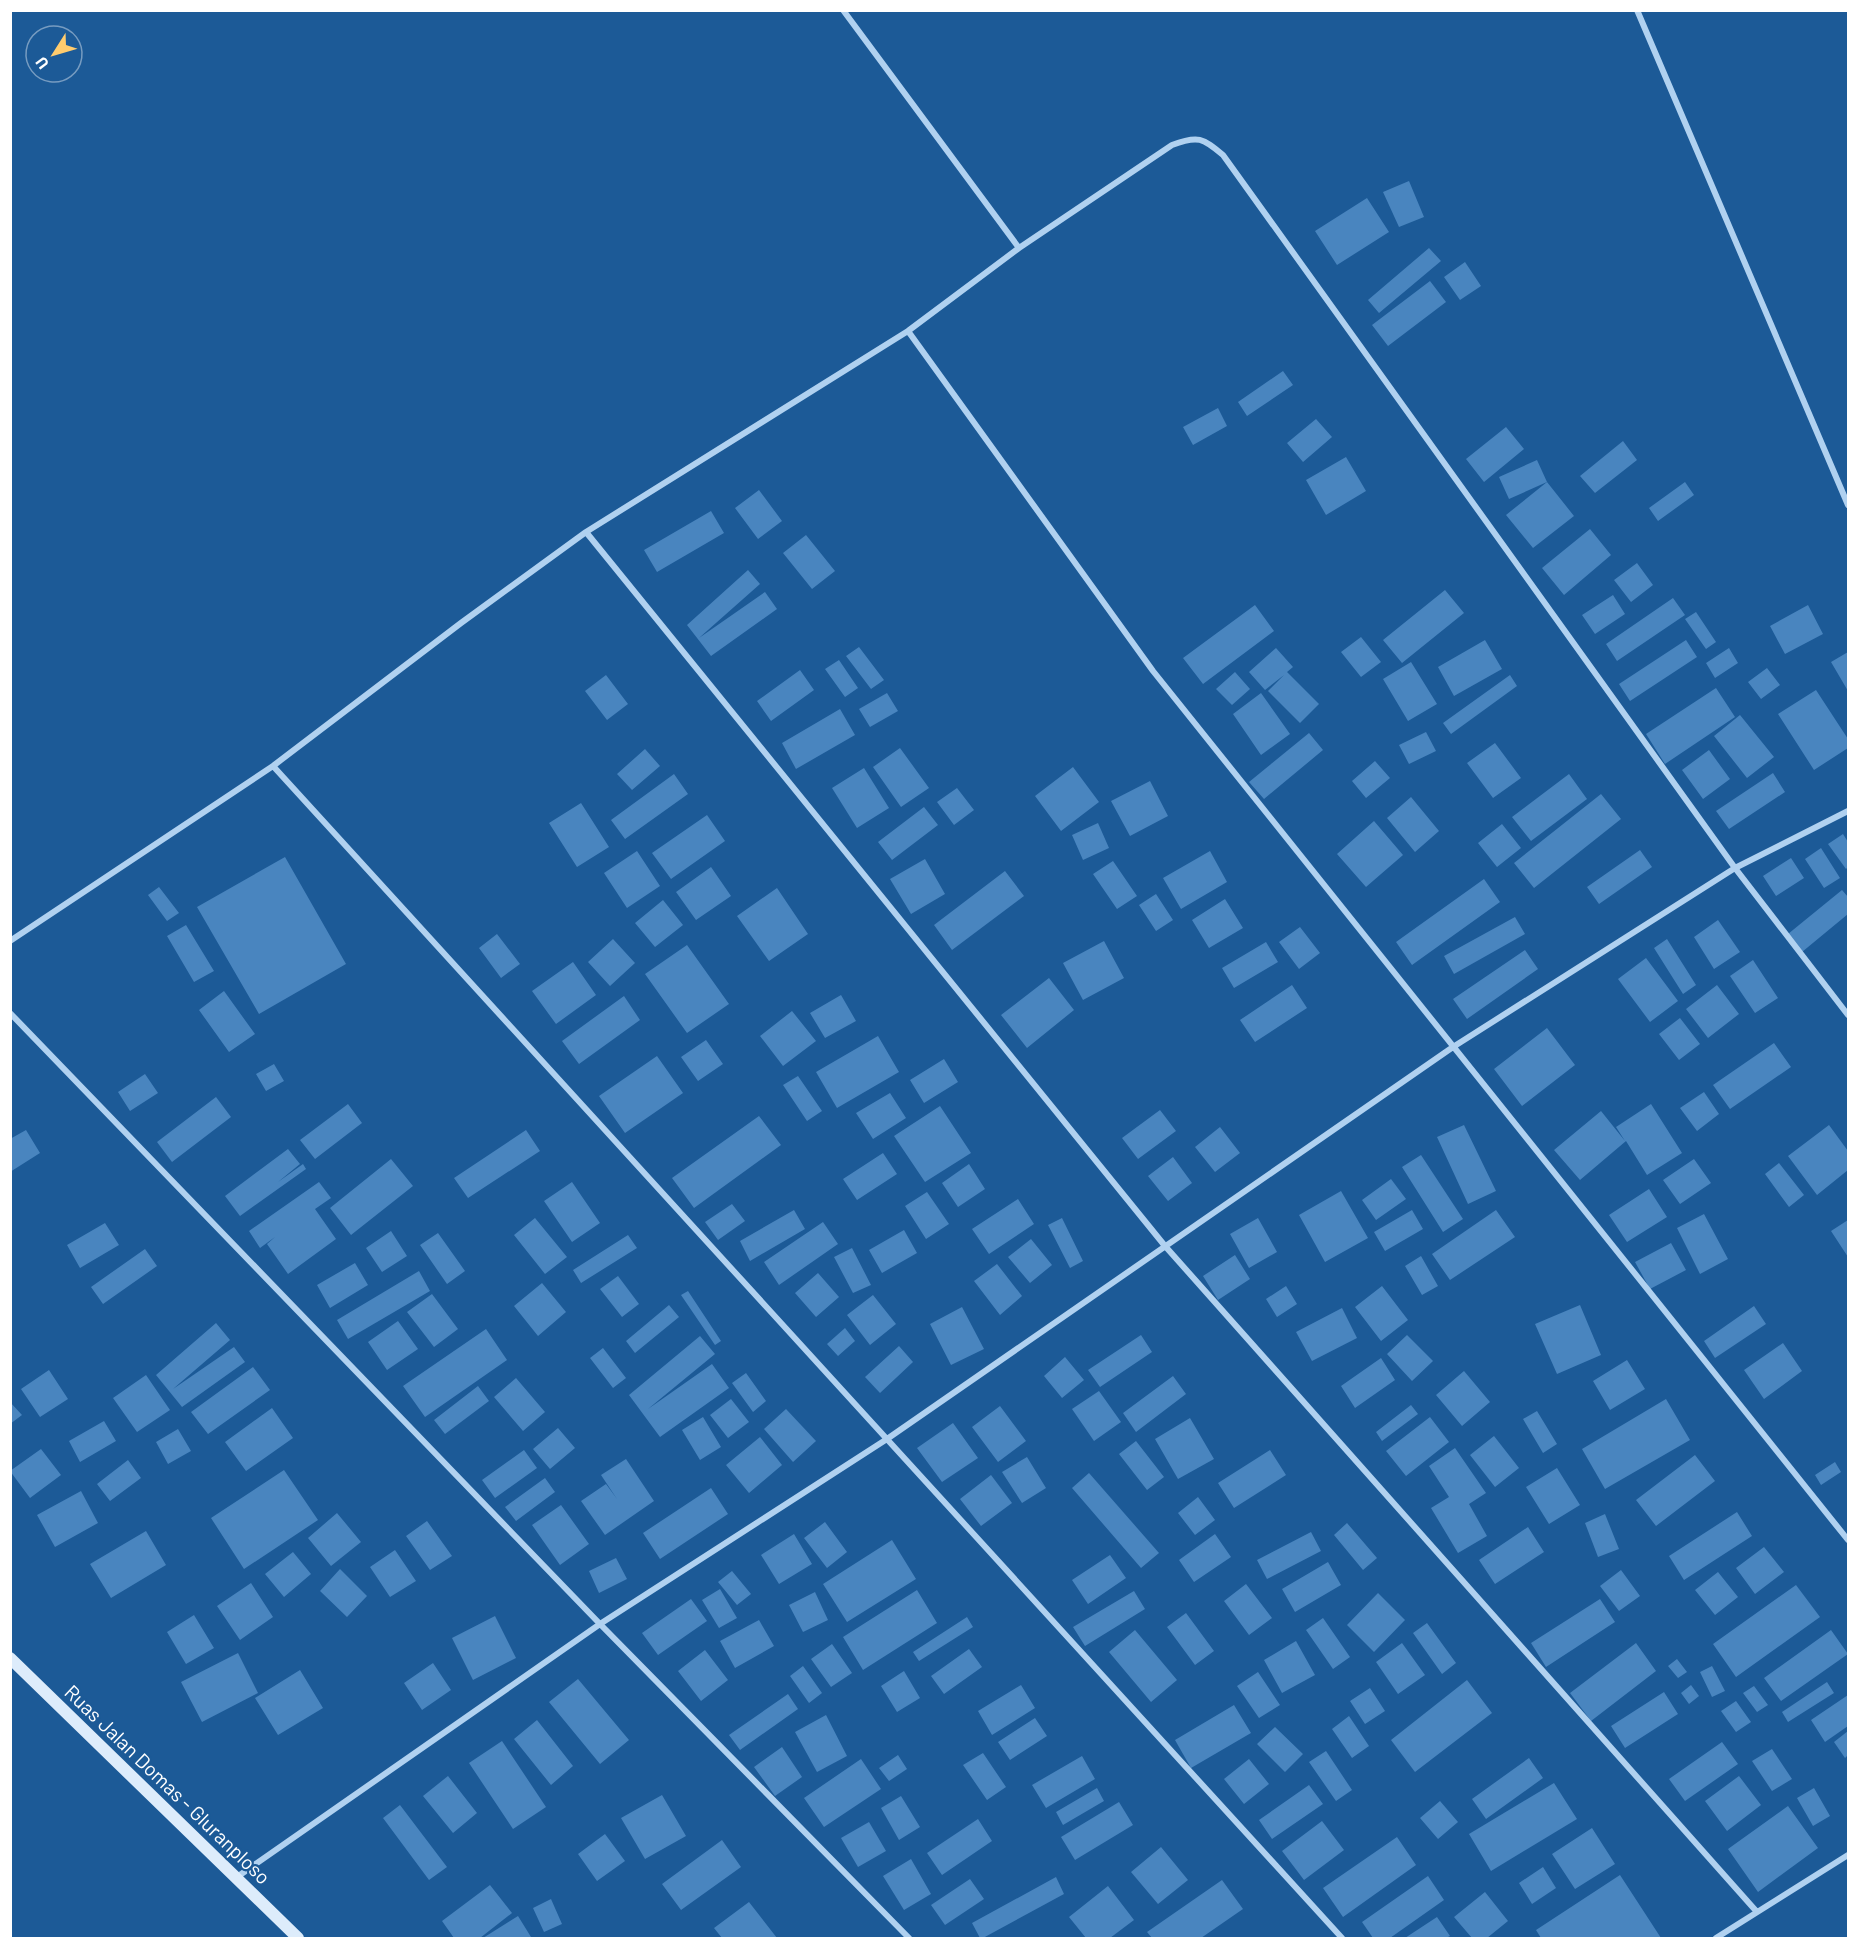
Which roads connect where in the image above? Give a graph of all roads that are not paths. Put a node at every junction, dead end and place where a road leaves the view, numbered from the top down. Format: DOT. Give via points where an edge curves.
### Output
graph roads {
  1 [pos="843,10"];
  2 [pos="1637,10"];
  3 [pos="1019,248"];
  4 [pos="908,331"];
  5 [pos="1848,505"];
  6 [pos="586,532"];
  7 [pos="273,766"];
  8 [pos="1848,811"];
  9 [pos="1735,868"];
  10 [pos="10,941"];
  11 [pos="10,1013"];
  12 [pos="1848,1015"];
  13 [pos="1454,1047"];
  14 [pos="1165,1246"];
  15 [pos="887,1439"];
  16 [pos="1848,1540"];
  17 [pos="600,1624"];
  18 [pos="10,1658"];
  19 [pos="1848,1855"];
  20 [pos="237,1877"];
  21 [pos="1757,1912"];
  22 [pos="298,1938"];
  23 [pos="909,1938"];
  24 [pos="1342,1938"];
  25 [pos="1716,1938"];
  1 -- 3 [label="street"];
  2 -- 5 [label="street"];
  3 -- 4 [label="street"];
  3 -- 9 [label="street" via="1172,145 1189,138 1205,140 1223,155"];
  4 -- 6 [label="street"];
  4 -- 13 [label="street" via="1153,671"];
  6 -- 7 [label="street"];
  6 -- 14 [label="street"];
  7 -- 10 [label="street"];
  7 -- 15 [label="street"];
  8 -- 9 [label="street"];
  9 -- 12 [label="street"];
  9 -- 13 [label="street"];
  11 -- 17 [label="street"];
  13 -- 14 [label="street"];
  13 -- 16 [label="street"];
  14 -- 15 [label="street"];
  14 -- 21 [label="street"];
  15 -- 17 [label="street"];
  15 -- 24 [label="street"];
  17 -- 20 [label="street"];
  17 -- 23 [label="street"];
  18 -- 20 [label="main road, Ruas Jalan Domas - Gluranploso"];
  19 -- 21 [label="street"];
  20 -- 22 [label="main road, Ruas Jalan Domas - Gluranploso"];
  21 -- 25 [label="street"];
}
